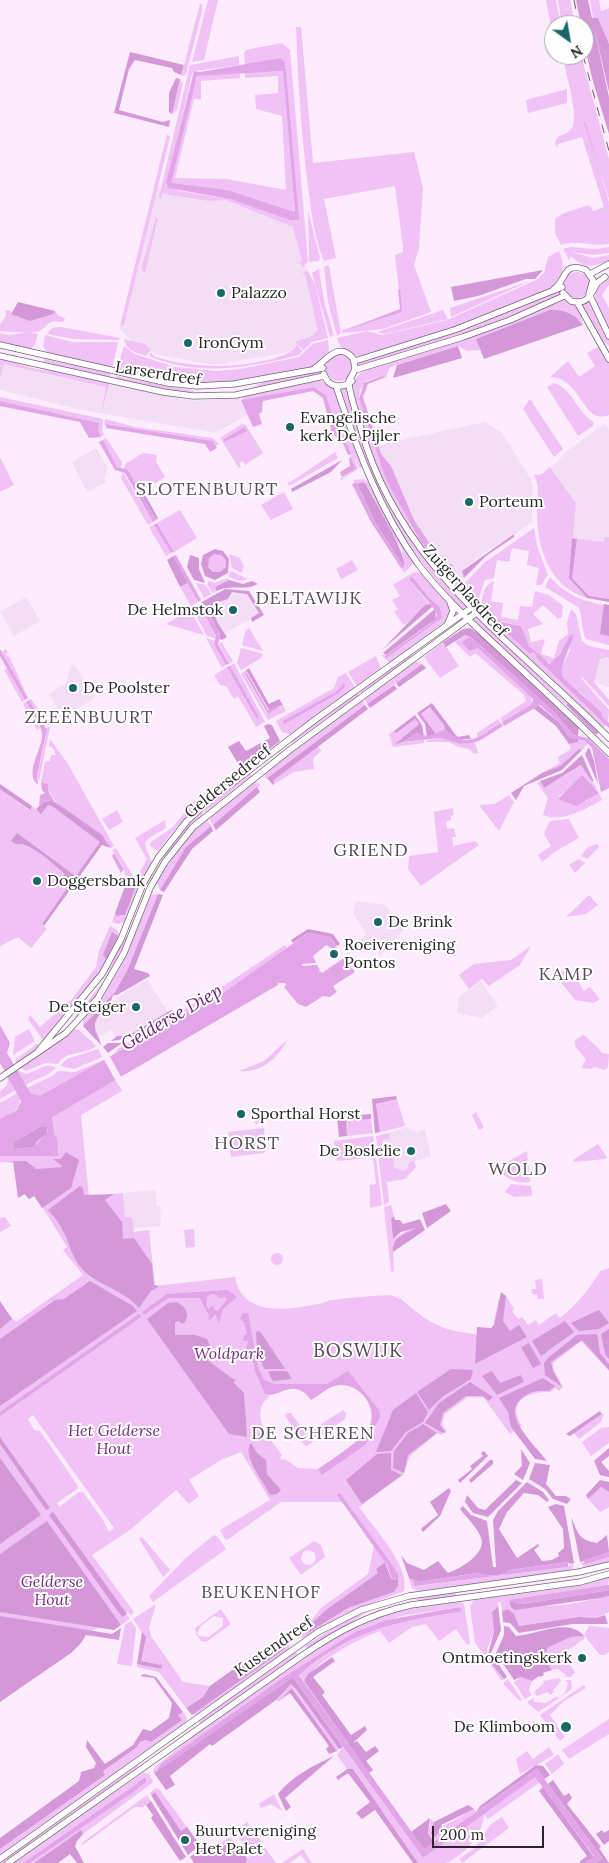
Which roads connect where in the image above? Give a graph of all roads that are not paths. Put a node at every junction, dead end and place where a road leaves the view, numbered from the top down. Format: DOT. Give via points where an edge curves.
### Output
graph roads {
  1 [pos="609,264"];
  2 [pos="589,273"];
  3 [pos="607,276"];
  4 [pos="594,284"];
  5 [pos="560,286"];
  6 [pos="590,295"];
  7 [pos="565,297"];
  8 [pos="578,302"];
  9 [pos="609,336"];
  10 [pos="0,345"];
  11 [pos="0,356"];
  12 [pos="354,359"];
  13 [pos="609,359"];
  14 [pos="322,367"];
  15 [pos="356,371"];
  16 [pos="325,378"];
  17 [pos="350,381"];
  18 [pos="336,386"];
  19 [pos="450,600"];
  20 [pos="473,611"];
  21 [pos="463,614"];
  22 [pos="468,619"];
  23 [pos="444,627"];
  24 [pos="456,629"];
  25 [pos="479,630"];
  26 [pos="609,738"];
  27 [pos="609,753"];
  28 [pos="21,1064"];
  29 [pos="0,1077"];
  30 [pos="609,1565"];
  31 [pos="609,1574"];
  32 [pos="0,1859"];
  33 [pos="8,1863"];
  1 -- 2 [label="main road"];
  2 -- 4 [label="main road"];
  2 -- 5 [label="main road" via="577,267 562,276"];
  3 -- 4 [label="main road"];
  4 -- 6 [label="main road"];
  5 -- 7 [label="main road"];
  5 -- 12 [label="main road" via="450,332"];
  6 -- 7 [label="main road" via="580,300"];
  6 -- 8 [label="main road"];
  6 -- 9 [label="main road"];
  7 -- 8 [label="main road"];
  7 -- 15 [label="main road" via="463,337"];
  8 -- 13 [label="main road"];
  10 -- 14 [label="main road, Larserdreef" via="168,383 197,386 234,384"];
  11 -- 16 [label="main road, Larserdreef" via="193,396 236,395"];
  12 -- 14 [label="main road" via="344,354 332,354"];
  12 -- 15 [label="main road"];
  14 -- 16 [label="main road"];
  15 -- 17 [label="main road"];
  16 -- 17 [label="main road" via="336,384"];
  16 -- 18 [label="main road"];
  17 -- 18 [label="main road"];
  17 -- 20 [label="main road, Zuigerplasdreef" via="366,446 392,504 430,562"];
  18 -- 19 [label="main road, Zuigerplasdreef" via="362,463 384,509 420,565"];
  19 -- 21 [label="main road, Zuigerplasdreef"];
  19 -- 23 [label="main road" via="453,614"];
  20 -- 21 [label="main road, Geldersedreef"];
  20 -- 22 [label="main road, Geldersedreef"];
  20 -- 26 [label="main road, Zuigerplasdreef"];
  21 -- 22 [label="main road, Zuigerplasdreef"];
  21 -- 23 [label="main road, Geldersedreef"];
  22 -- 24 [label="main road, Geldersedreef"];
  22 -- 25 [label="main road, Zuigerplasdreef"];
  23 -- 28 [label="main road, Geldersedreef" via="198,811 158,858 102,974 44,1046"];
  24 -- 25 [label="main road" via="469,625"];
  24 -- 28 [label="main road, Geldersedreef" via="358,699 203,818 165,862 150,888 124,954 98,998 66,1033"];
  25 -- 27 [label="main road, Zuigerplasdreef"];
  28 -- 29 [label="main road, Geldersedreef"];
  30 -- 32 [label="main road, Kustendreef" via="409,1596 346,1616 318,1632"];
  31 -- 33 [label="main road, Kustendreef" via="580,1582 411,1606 364,1618 303,1655"];
}
